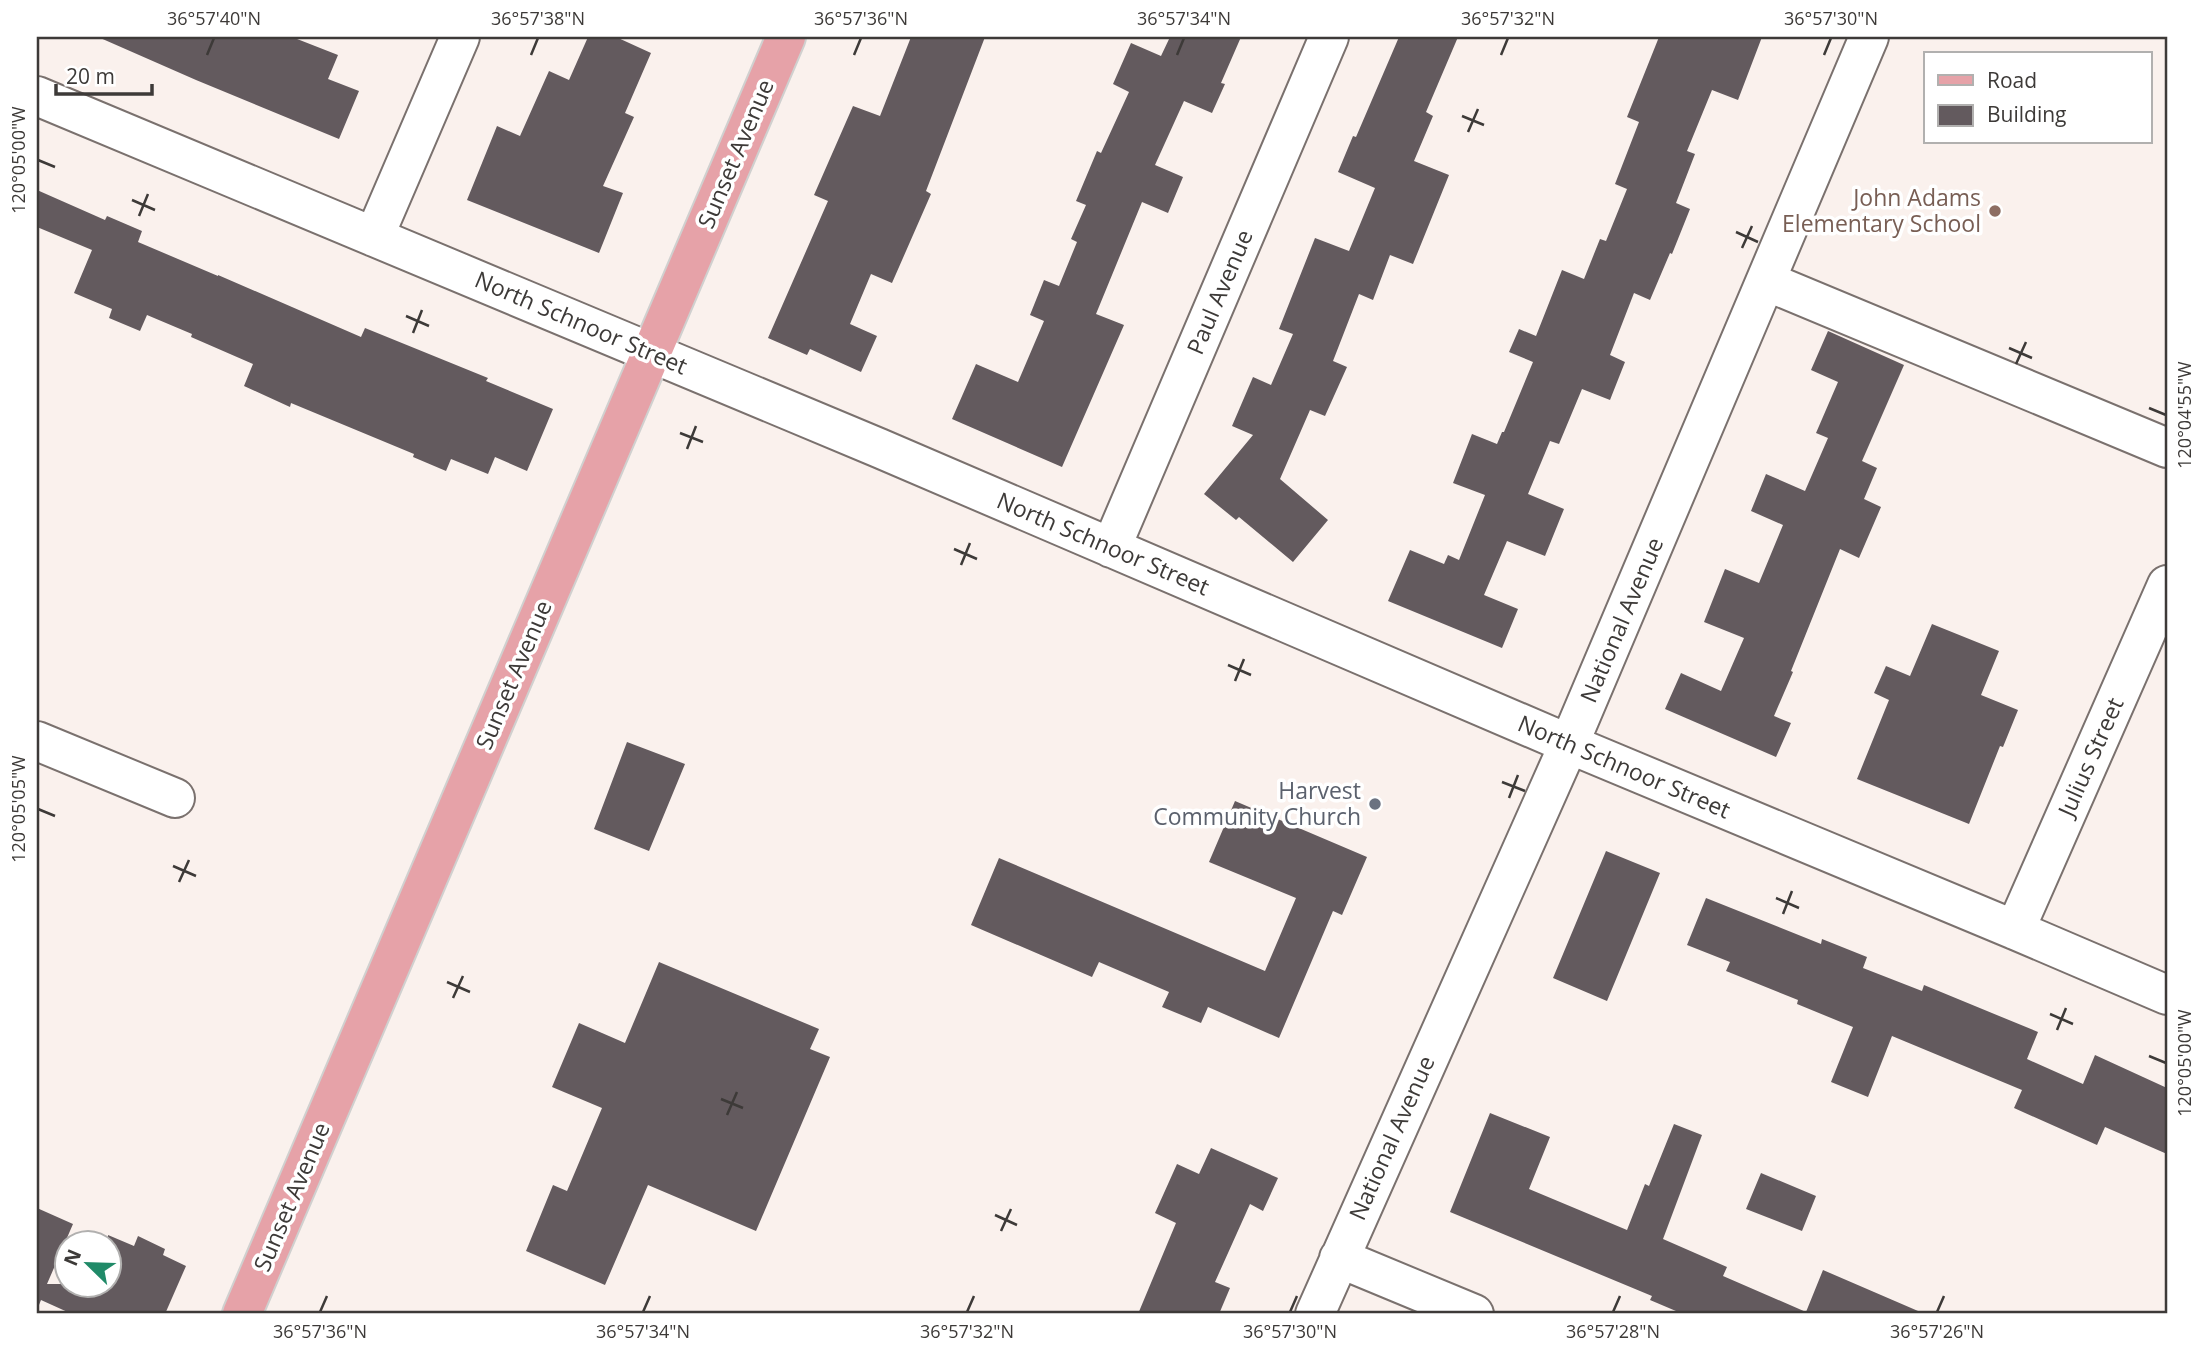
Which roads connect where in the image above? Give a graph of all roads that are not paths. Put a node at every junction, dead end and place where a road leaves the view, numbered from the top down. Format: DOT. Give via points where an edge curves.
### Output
graph roads {
  1 [pos="460,37"];
  2 [pos="786,37"];
  3 [pos="1329,37"];
  4 [pos="1869,37"];
  5 [pos="37,96"];
  6 [pos="374,237"];
  7 [pos="1766,281"];
  8 [pos="653,353"];
  9 [pos="2167,448"];
  10 [pos="1111,548"];
  11 [pos="2167,584"];
  12 [pos="37,741"];
  13 [pos="1569,744"];
  14 [pos="175,798"];
  15 [pos="2015,930"];
  16 [pos="2167,995"];
  17 [pos="1339,1258"];
  18 [pos="242,1314"];
  19 [pos="1315,1314"];
  20 [pos="1474,1314"];
  1 -- 6 [label="street"];
  2 -- 8 [label="main road, Sunset Avenue"];
  3 -- 10 [label="street, Paul Avenue"];
  4 -- 7 [label="street, National Avenue"];
  5 -- 6 [label="street, North Schnoor Street"];
  6 -- 8 [label="street, North Schnoor Street"];
  7 -- 9 [label="street"];
  7 -- 13 [label="street, National Avenue"];
  8 -- 10 [label="street, North Schnoor Street"];
  8 -- 18 [label="main road, Sunset Avenue"];
  10 -- 13 [label="street, North Schnoor Street"];
  11 -- 15 [label="street, Julius Street"];
  12 -- 14 [label="street"];
  13 -- 15 [label="street, North Schnoor Street"];
  13 -- 17 [label="street, National Avenue"];
  15 -- 16 [label="street, North Schnoor Street"];
  17 -- 19 [label="street, National Avenue"];
  17 -- 20 [label="street"];
}
